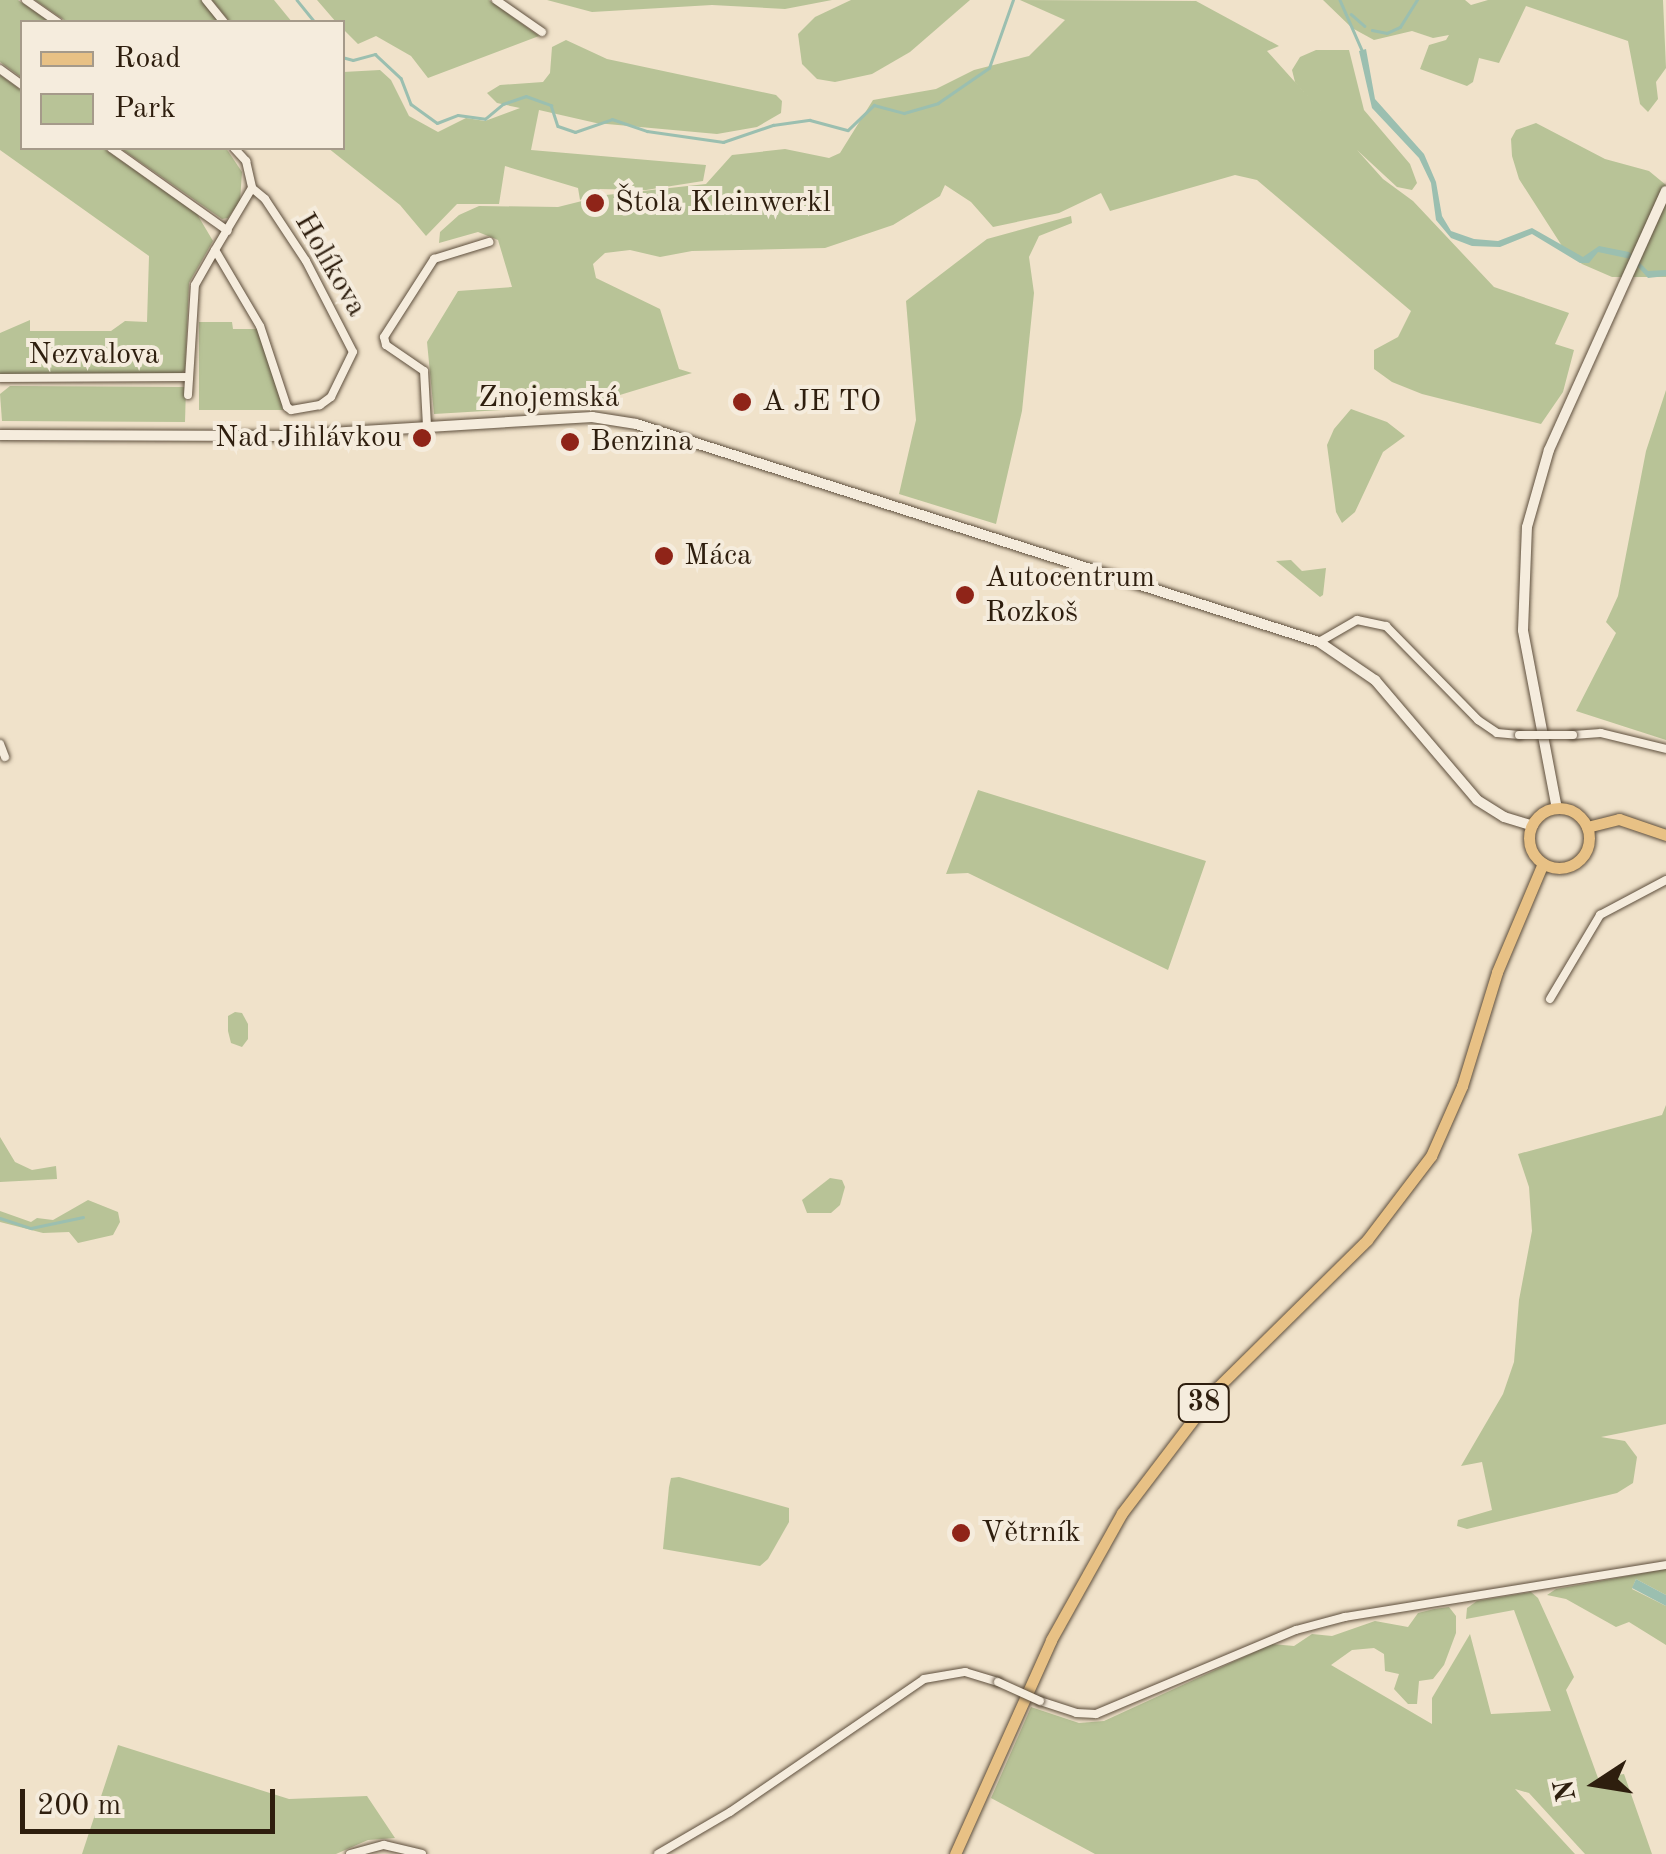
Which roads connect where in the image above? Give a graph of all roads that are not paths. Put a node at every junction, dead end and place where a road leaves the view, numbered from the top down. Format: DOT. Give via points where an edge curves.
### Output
graph roads {
  1 [pos="26,0"];
  2 [pos="206,0"];
  3 [pos="496,0"];
  4 [pos="55,20"];
  5 [pos="222,20"];
  6 [pos="542,32"];
  7 [pos="113,150"];
  8 [pos="237,150"];
  9 [pos="252,188"];
  10 [pos="1666,191"];
  11 [pos="228,231"];
  12 [pos="489,242"];
  13 [pos="215,250"];
  14 [pos="188,377"];
  15 [pos="0,378"];
  16 [pos="188,395"];
  17 [pos="427,426"];
  18 [pos="0,435"];
  19 [pos="1319,642"];
  20 [pos="0,744"];
  21 [pos="1666,750"];
  22 [pos="5,757"];
  23 [pos="1557,809"];
  24 [pos="1532,826"];
  25 [pos="1587,827"];
  26 [pos="1666,835"];
  27 [pos="1543,863"];
  28 [pos="1666,880"];
  29 [pos="1550,999"];
  30 [pos="1666,1565"];
  31 [pos="350,1854"];
  32 [pos="422,1854"];
  33 [pos="658,1854"];
  34 [pos="955,1854"];
  1 -- 4 [label="street"];
  2 -- 5 [label="street"];
  3 -- 6 [label="street"];
  7 -- 11 [label="street"];
  8 -- 9 [label="street, Holíkova"];
  9 -- 11 [label="street, Nezvalova"];
  9 -- 13 [label="street, Holíkova" via="306,260 353,352 332,396 320,405 287,407 260,326"];
  10 -- 23 [label="main road" via="1539,479 1522,568 1526,650"];
  11 -- 13 [label="street, Nezvalova"];
  12 -- 17 [label="street" via="434,260 384,336 386,345 424,370"];
  13 -- 14 [label="street, Nezvalova" via="195,285"];
  14 -- 15 [label="street, Nezvalova"];
  14 -- 16 [label="street, Nezvalova"];
  17 -- 18 [label="main road, Znojemská" via="281,436"];
  17 -- 19 [label="main road, Znojemská" via="592,417 636,424"];
  19 -- 21 [label="street, bridge" via="1358,620 1386,626 1497,733 1602,734"];
  19 -- 24 [label="main road, Znojemská" via="1375,680 1477,800"];
  20 -- 22 [label="street"];
  23 -- 24 [label="main road"];
  23 -- 25 [label="main road" via="1575,813"];
  24 -- 27 [label="main road" via="1532,848"];
  25 -- 26 [label="main road" via="1619,819"];
  25 -- 27 [label="main road" via="1588,846 1578,861 1561,868"];
  27 -- 34 [label="main road, 38" via="1431,1156 1367,1240 1218,1387 1122,1513 1051,1640"];
  28 -- 29 [label="street" via="1600,915"];
  30 -- 33 [label="street, bridge" via="1345,1617 1280,1635 1096,1714 1076,1713 965,1672 924,1679"];
  31 -- 32 [label="street" via="394,1845"];
}
